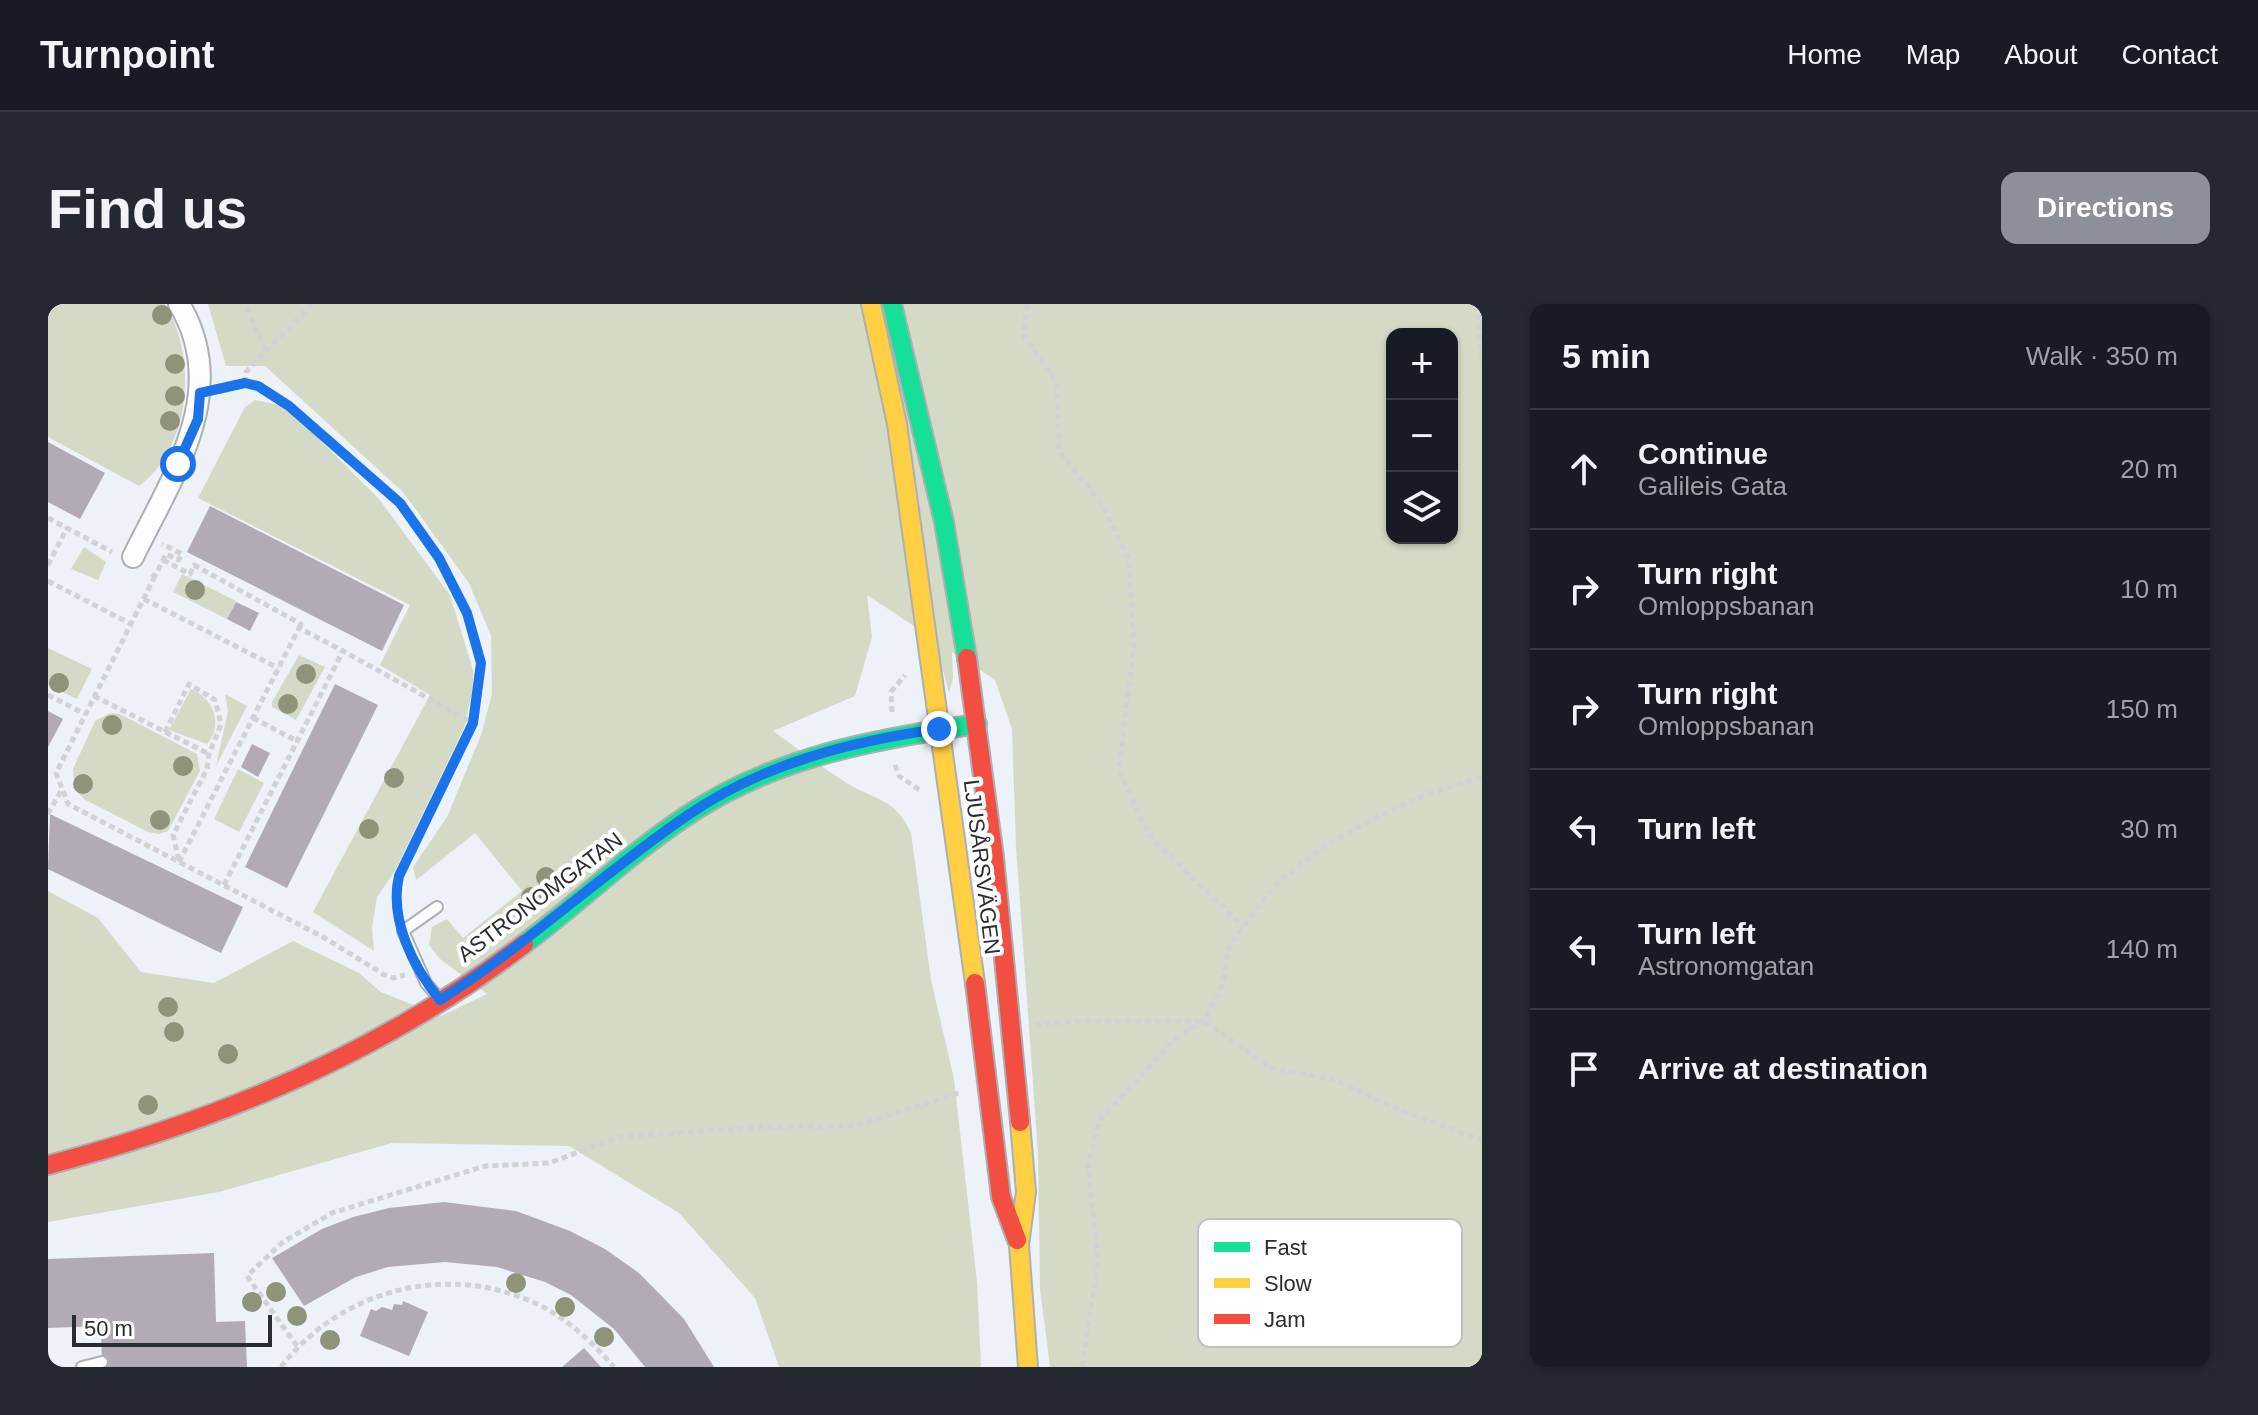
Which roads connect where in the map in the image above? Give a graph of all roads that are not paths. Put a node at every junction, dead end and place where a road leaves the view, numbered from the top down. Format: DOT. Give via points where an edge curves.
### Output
graph roads {
  1 [pos="179,304"];
  2 [pos="871,304"];
  3 [pos="892,304"];
  4 [pos="133,557"];
  5 [pos="977,724"];
  6 [pos="939,729"];
  7 [pos="437,907"];
  8 [pos="440,1000"];
  9 [pos="48,1165"];
  10 [pos="1019,1245"];
  11 [pos="102,1362"];
  12 [pos="82,1367"];
  13 [pos="1028,1367"];
  1 -- 4 [label="street" via="196,340 198,419"];
  2 -- 6 [label="main road, LJUSÅRSVÄGEN" via="897,424"];
  3 -- 5 [label="main road, LJUSÅRSVÄGEN" via="951,565"];
  5 -- 6 [label="main road, ASTRONOMGATAN"];
  5 -- 10 [label="main road, LJUSÅRSVÄGEN" via="1026,1192"];
  6 -- 8 [label="main road, ASTRONOMGATAN" via="859,742 797,761 701,807 492,967"];
  6 -- 10 [label="main road, LJUSÅRSVÄGEN" via="1001,1197"];
  7 -- 8 [label="lane" via="403,931"];
  8 -- 9 [label="main road, ASTRONOMGATAN" via="335,1058 187,1126"];
  10 -- 13 [label="main road, LJUSÅRSVÄGEN"];
  11 -- 12 [label="lane"];
}
